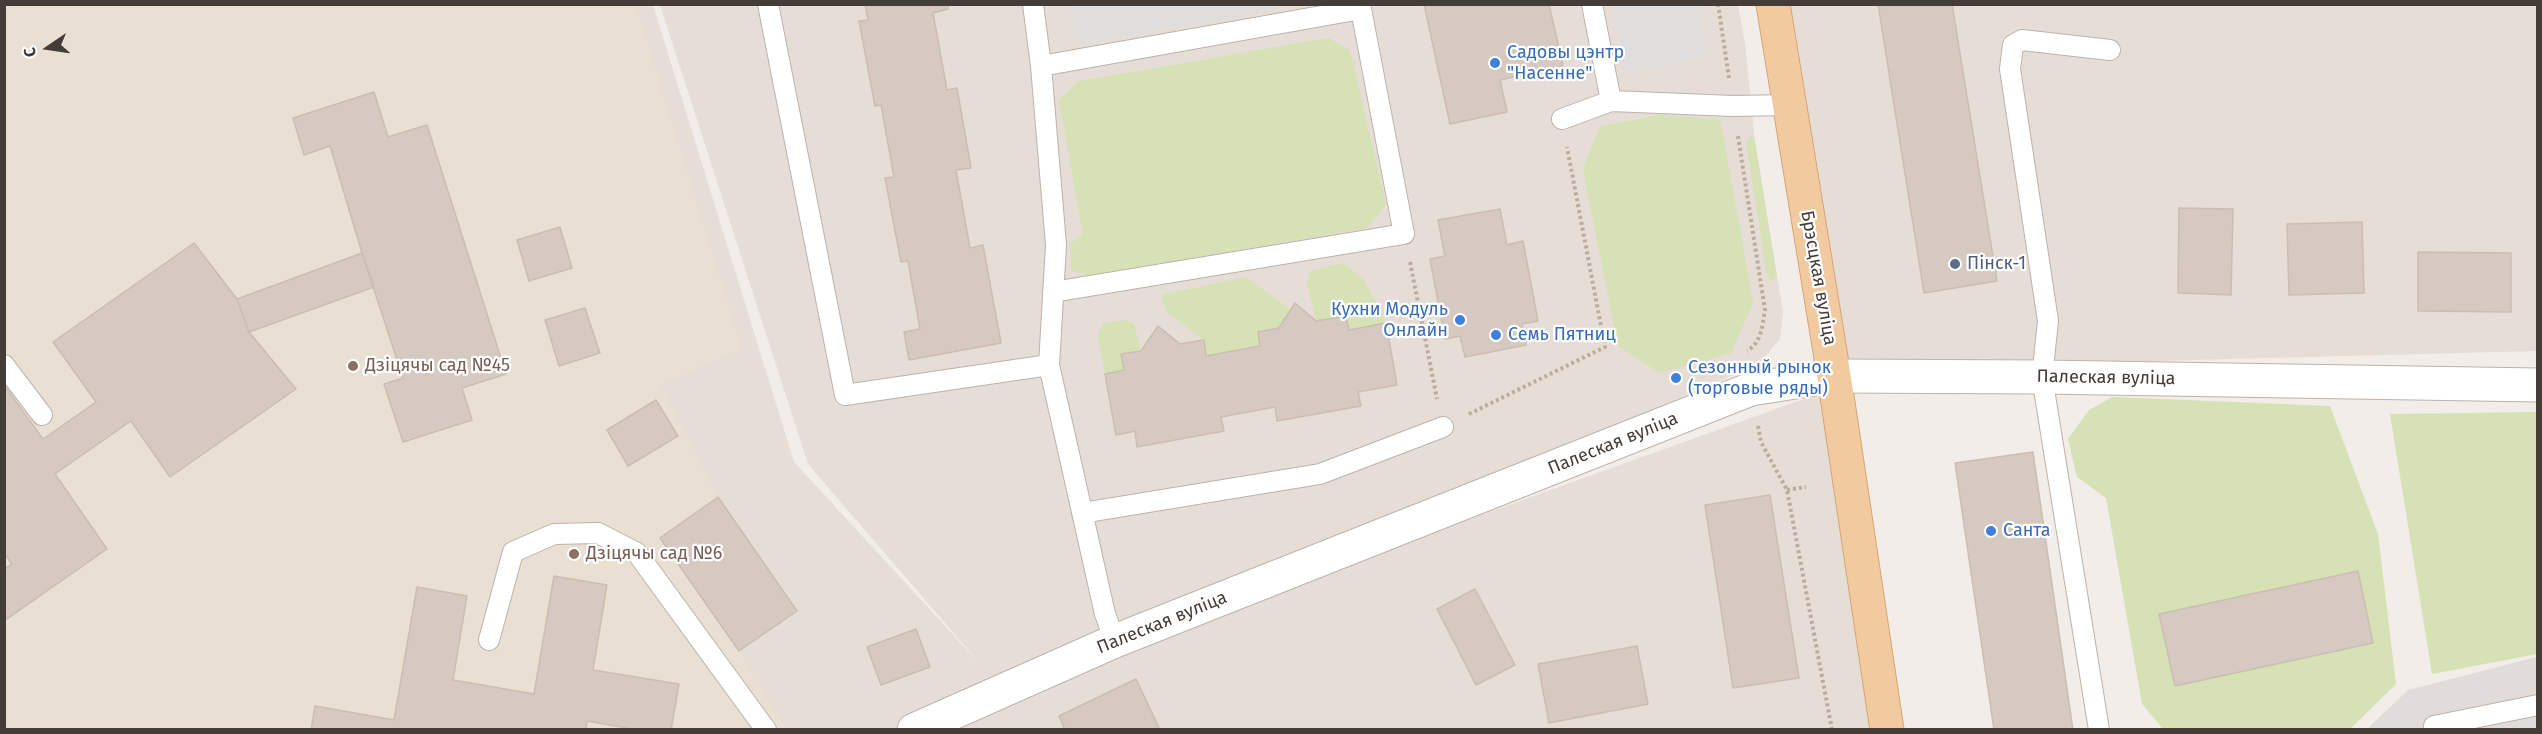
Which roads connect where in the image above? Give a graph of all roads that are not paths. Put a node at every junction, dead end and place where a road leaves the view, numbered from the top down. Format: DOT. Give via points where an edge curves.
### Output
graph roads {
  1 [pos="768,4"];
  2 [pos="1033,4"];
  3 [pos="1592,4"];
  4 [pos="1773,4"];
  5 [pos="1360,7"];
  6 [pos="2110,50"];
  7 [pos="1041,66"];
  8 [pos="1611,100"];
  9 [pos="1790,105"];
  10 [pos="1562,120"];
  11 [pos="1053,292"];
  12 [pos="1049,365"];
  13 [pos="4,366"];
  14 [pos="1834,376"];
  15 [pos="2042,377"];
  16 [pos="2538,385"];
  17 [pos="42,415"];
  18 [pos="1443,427"];
  19 [pos="1082,513"];
  20 [pos="489,640"];
  21 [pos="1115,641"];
  22 [pos="2538,705"];
  23 [pos="2434,726"];
  24 [pos="766,729"];
  25 [pos="914,729"];
  26 [pos="1887,729"];
  27 [pos="2099,729"];
  1 -- 12 [label="lane" via="845,394"];
  2 -- 7 [label="lane"];
  3 -- 8 [label="lane"];
  4 -- 9 [label="main road, Брэсцкая вуліца"];
  5 -- 7 [label="lane"];
  5 -- 11 [label="lane" via="1404,234"];
  6 -- 15 [label="lane" via="2022,40 2013,45 2010,69 2048,321"];
  7 -- 11 [label="lane" via="1056,245"];
  8 -- 9 [label="lane"];
  8 -- 10 [label="lane"];
  9 -- 14 [label="main road, Брэсцкая вуліца"];
  11 -- 12 [label="lane"];
  12 -- 19 [label="lane"];
  13 -- 17 [label="lane"];
  14 -- 15 [label="street, Палеская вуліца"];
  14 -- 21 [label="street, Палеская вуліца" via="1751,389"];
  14 -- 26 [label="main road, Брэсцкая вуліца"];
  15 -- 16 [label="street, Палеская вуліца"];
  15 -- 27 [label="lane"];
  18 -- 19 [label="lane" via="1320,474"];
  19 -- 21 [label="lane"];
  20 -- 24 [label="lane" via="513,552 554,534 598,533 637,553"];
  21 -- 25 [label="street, Палеская вуліца"];
  22 -- 23 [label="lane"];
}
